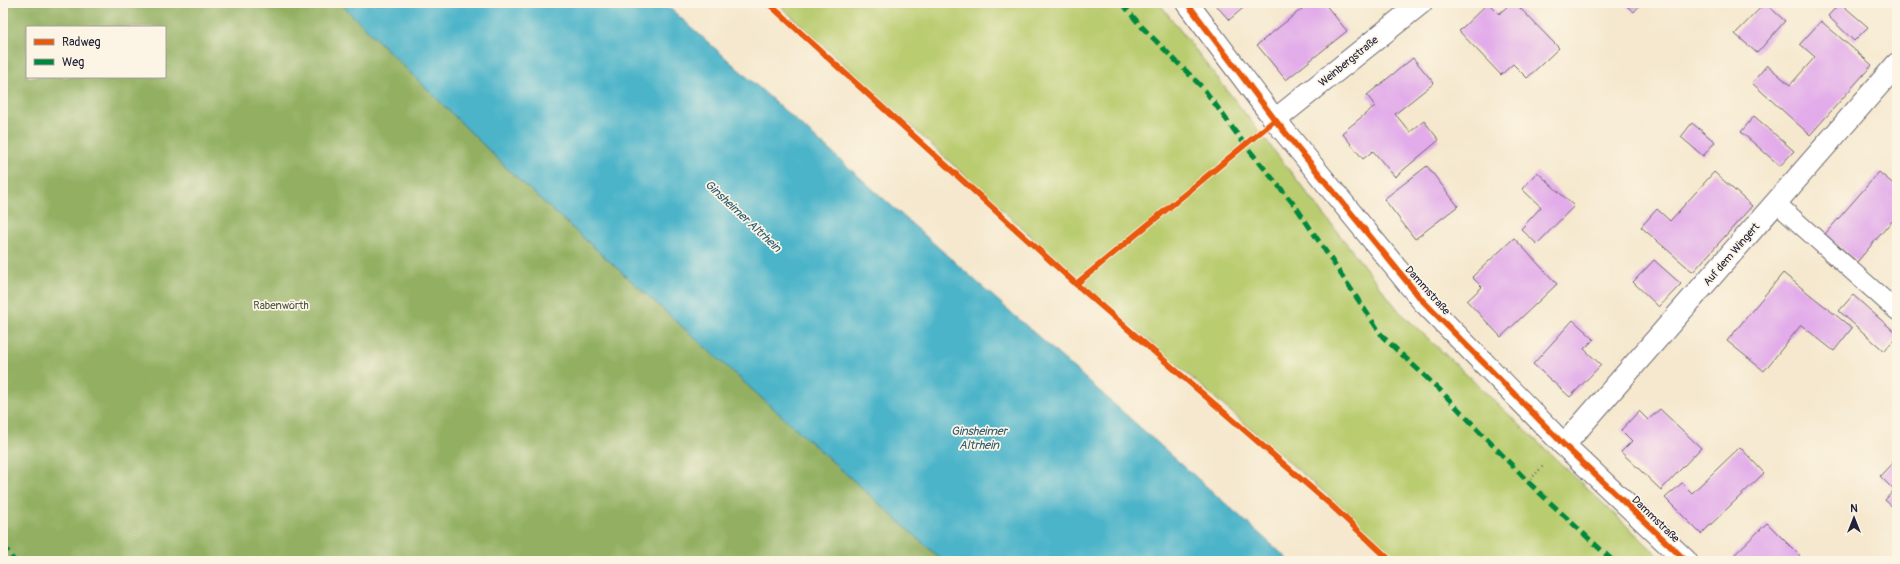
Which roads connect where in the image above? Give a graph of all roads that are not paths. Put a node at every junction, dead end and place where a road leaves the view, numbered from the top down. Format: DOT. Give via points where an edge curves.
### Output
graph roads {
  1 [pos="1187,3"];
  2 [pos="1421,3"];
  3 [pos="1897,64"];
  4 [pos="1276,120"];
  5 [pos="1776,203"];
  6 [pos="1897,311"];
  7 [pos="1564,445"];
  8 [pos="1686,561"];
  1 -- 4 [label="street, Dammstraße"];
  2 -- 4 [label="street, Weinbergstraße"];
  3 -- 5 [label="street, Auf dem Wingert"];
  4 -- 7 [label="street, Dammstraße" via="1422,300"];
  5 -- 6 [label="lane"];
  5 -- 7 [label="street, Auf dem Wingert"];
  7 -- 8 [label="street, Dammstraße"];
}
